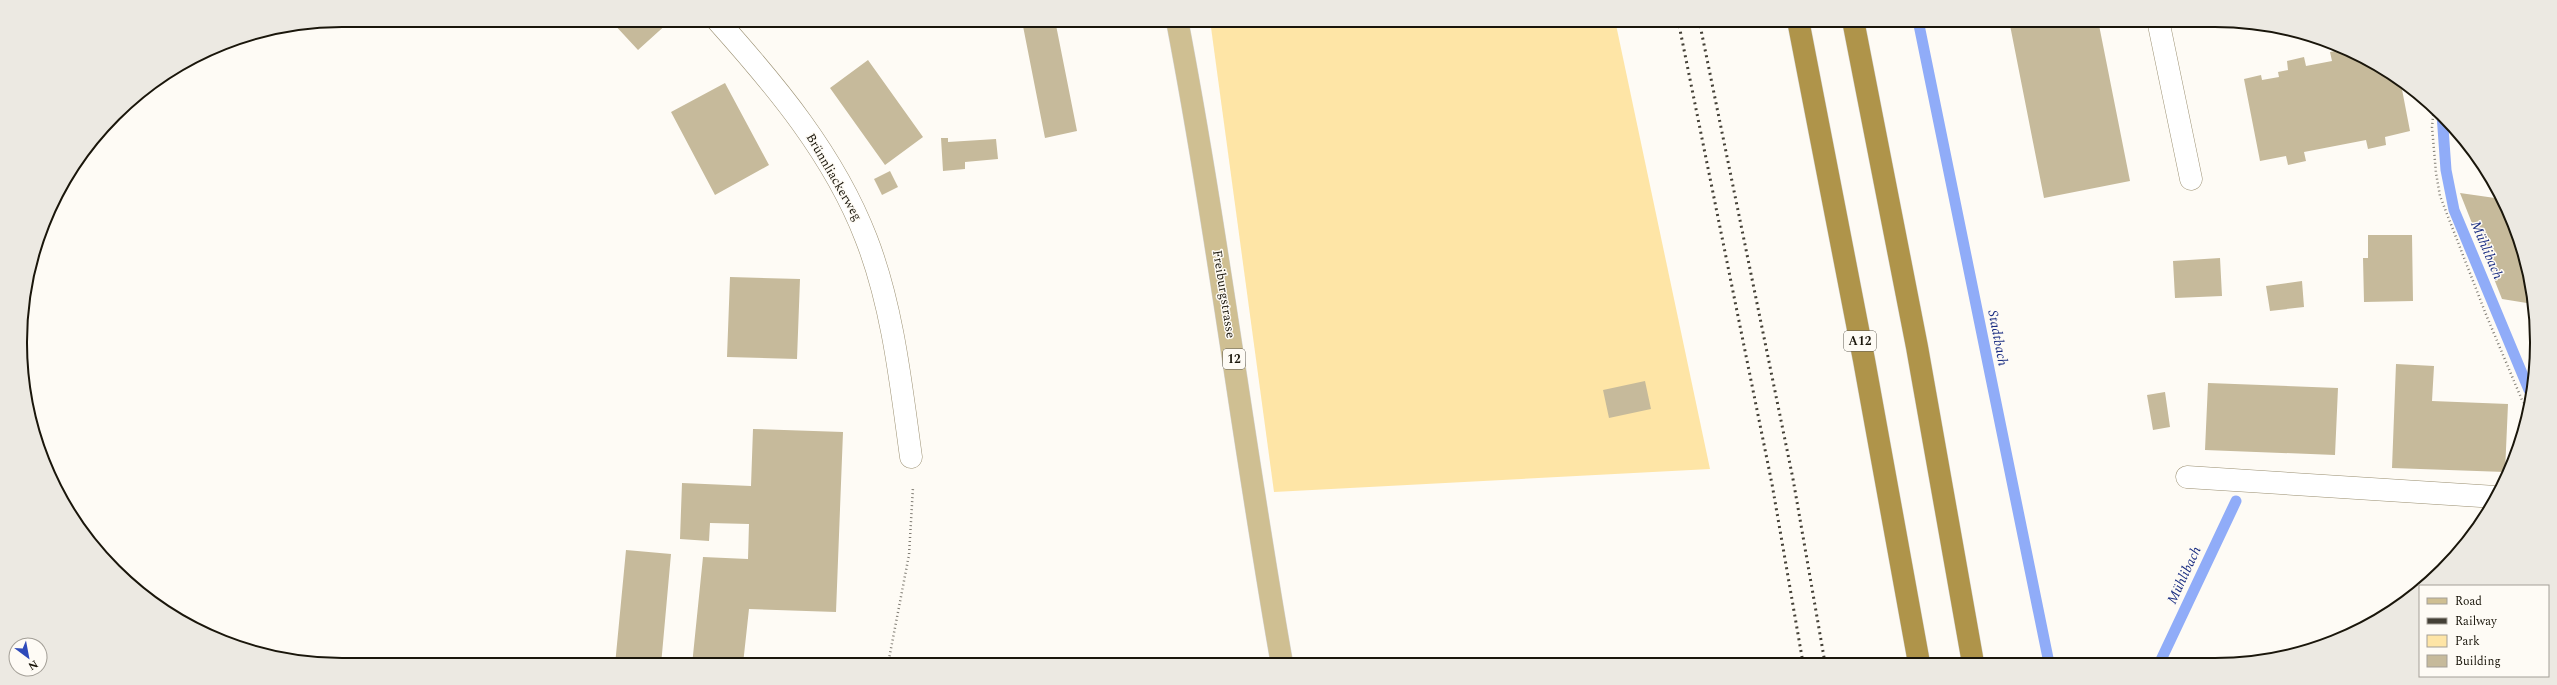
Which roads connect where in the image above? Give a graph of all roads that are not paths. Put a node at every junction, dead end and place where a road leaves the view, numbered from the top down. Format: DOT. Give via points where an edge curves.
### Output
graph roads {
  1 [pos="723,27"];
  2 [pos="1178,27"];
  3 [pos="1799,27"];
  4 [pos="1854,27"];
  5 [pos="2159,27"];
  6 [pos="2191,179"];
  7 [pos="911,457"];
  8 [pos="2186,477"];
  9 [pos="2490,497"];
  10 [pos="1281,658"];
  11 [pos="1918,658"];
  12 [pos="1972,658"];
  1 -- 7 [label="street, Brünnliackerweg" via="792,106 853,207 867,240 886,305"];
  2 -- 10 [label="main road, Freiburgstrasse / 12" via="1202,150"];
  3 -- 11 [label="highway, A12" via="1870,391"];
  4 -- 12 [label="highway" via="1918,355"];
  5 -- 6 [label="street"];
  8 -- 9 [label="street"];
}
